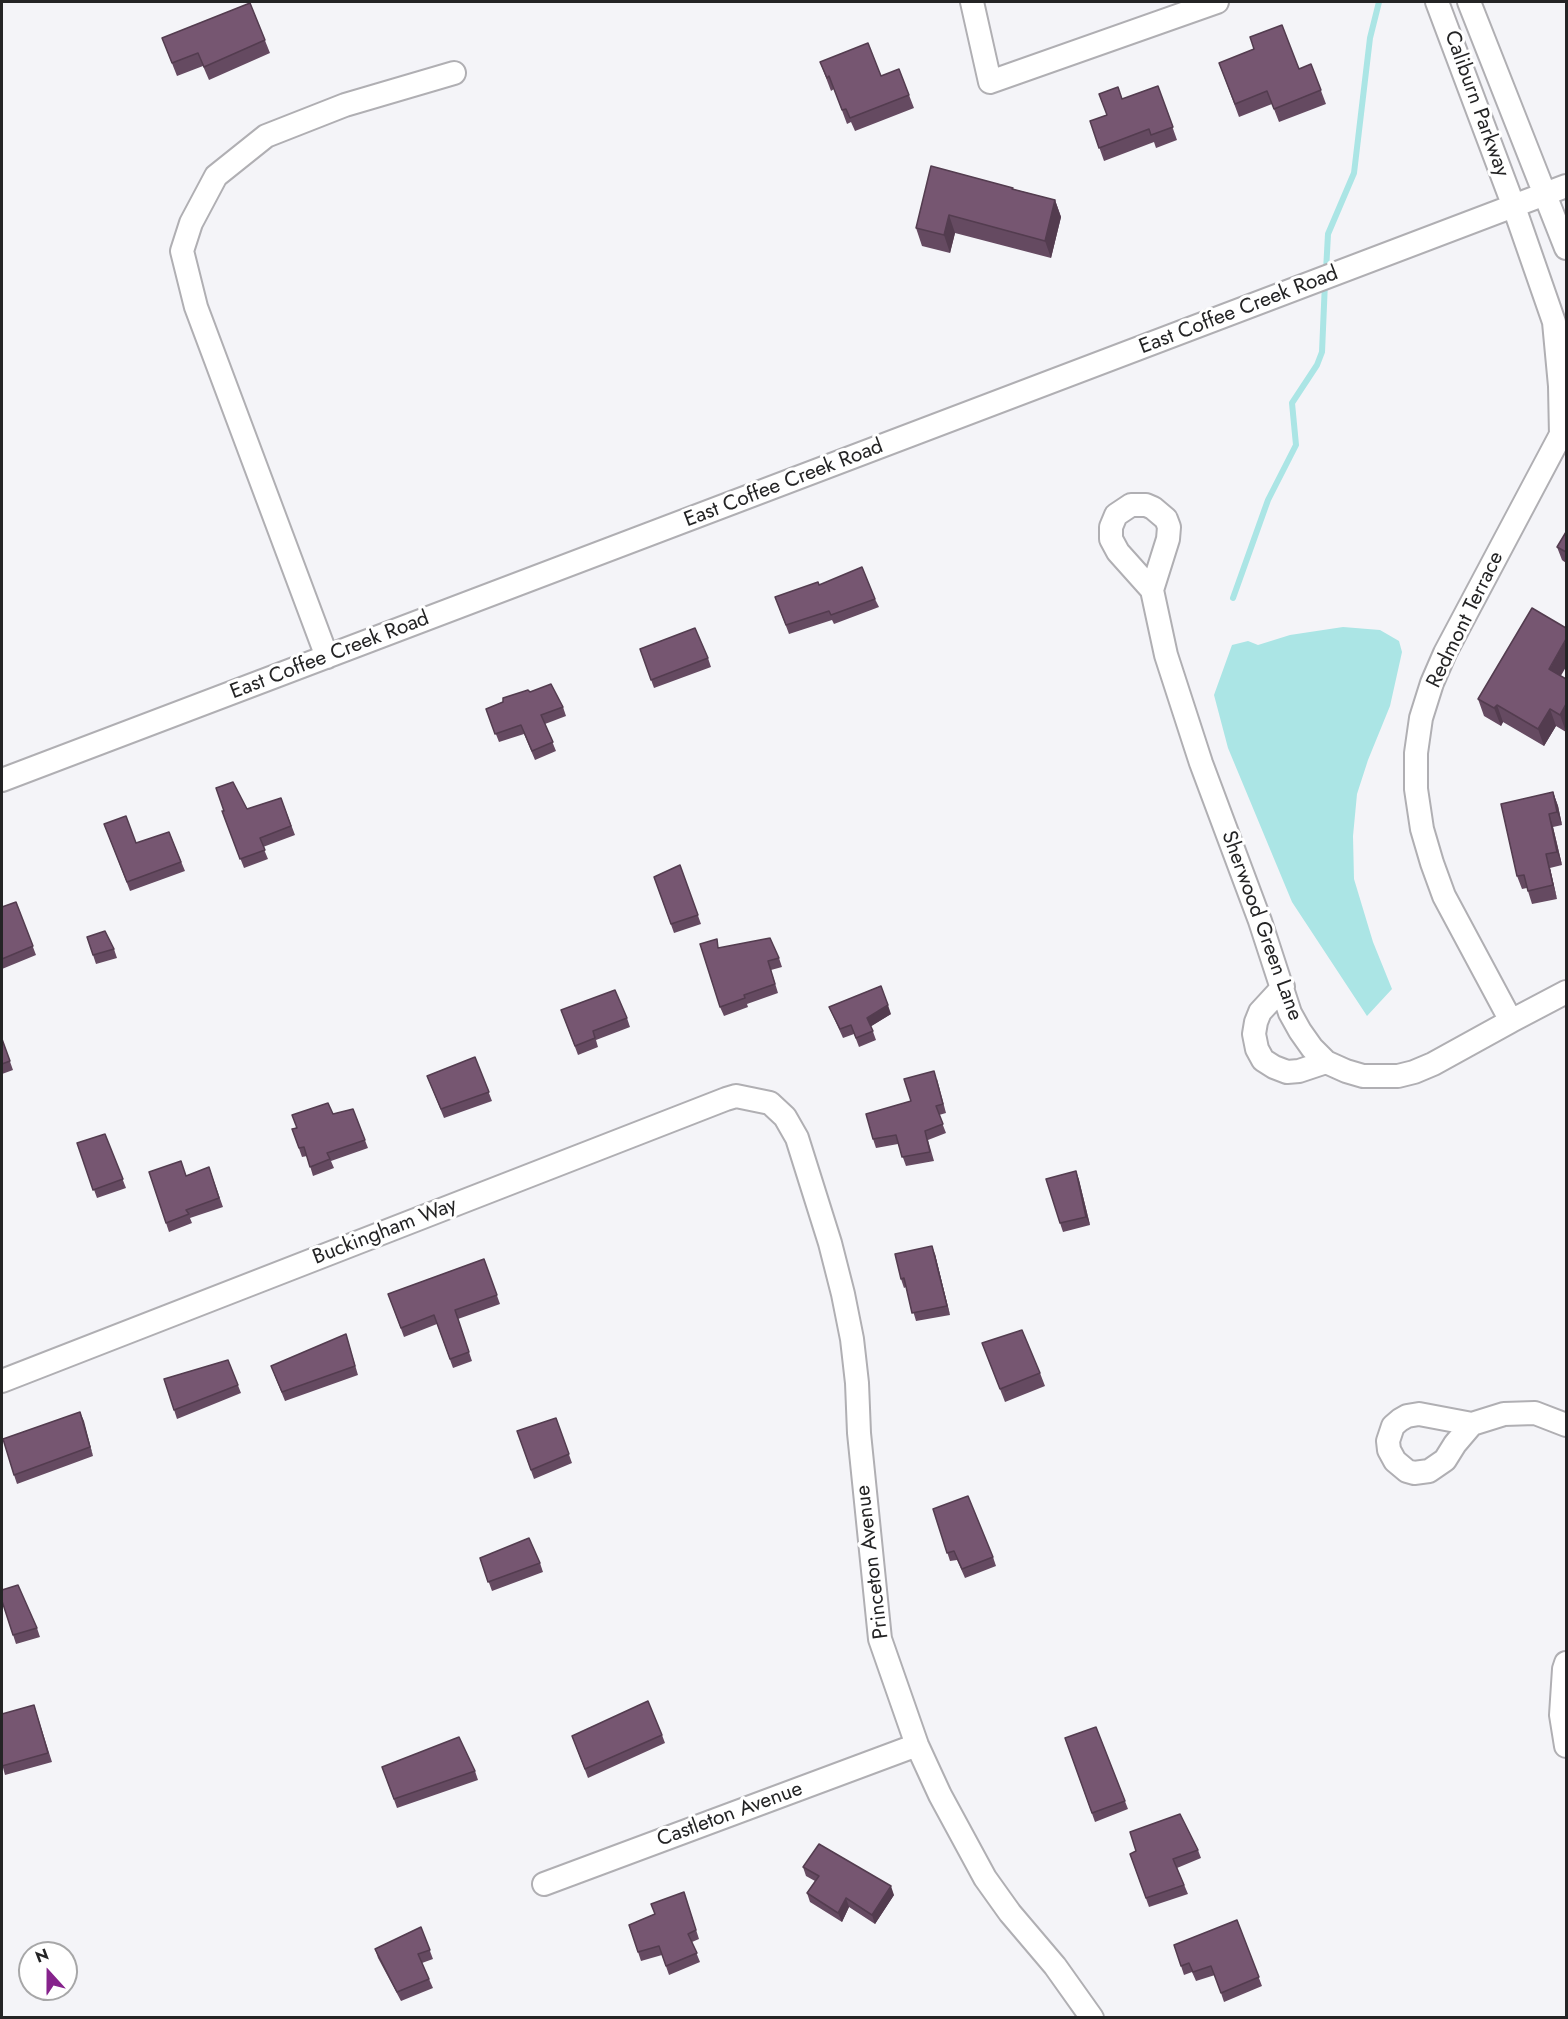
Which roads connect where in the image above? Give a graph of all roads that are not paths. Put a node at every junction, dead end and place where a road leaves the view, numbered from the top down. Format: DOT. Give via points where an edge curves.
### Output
graph roads {
  1 [pos="972,2"];
  2 [pos="1217,2"];
  3 [pos="1470,3"];
  4 [pos="1440,8"];
  5 [pos="454,73"];
  6 [pos="1504,89"];
  7 [pos="1474,99"];
  8 [pos="1556,190"];
  9 [pos="1514,207"];
  10 [pos="1566,248"];
  11 [pos="1560,321"];
  12 [pos="1564,430"];
  13 [pos="1152,590"];
  14 [pos="327,657"];
  15 [pos="2,780"];
  16 [pos="1283,987"];
  17 [pos="1566,992"];
  18 [pos="1511,1021"];
  19 [pos="1326,1062"];
  20 [pos="770,1103"];
  21 [pos="2,1381"];
  22 [pos="1472,1424"];
  23 [pos="1566,1425"];
  24 [pos="1566,1663"];
  25 [pos="917,1745"];
  26 [pos="1566,1746"];
  27 [pos="543,1884"];
  28 [pos="1092,2018"];
  1 -- 2 [label="street" via="990,82"];
  3 -- 4 [label="street"];
  3 -- 6 [label="street, Caliburn Parkway"];
  4 -- 7 [label="street, Caliburn Parkway"];
  5 -- 14 [label="street" via="345,105 266,136 216,176 190,223 182,251 196,307"];
  6 -- 7 [label="street"];
  6 -- 8 [label="street, Caliburn Parkway"];
  7 -- 9 [label="street, Caliburn Parkway"];
  8 -- 9 [label="street, East Coffee Creek Road"];
  8 -- 10 [label="street"];
  9 -- 11 [label="street, Redmont Terrace"];
  9 -- 14 [label="street, East Coffee Creek Road"];
  11 -- 12 [label="street, Redmont Terrace"];
  12 -- 18 [label="street, Redmont Terrace" via="1445,653 1421,718 1416,753 1416,789 1432,863 1444,896"];
  13 -- 16 [label="street, Sherwood Green Lane" via="1166,655 1201,763"];
  14 -- 15 [label="street, East Coffee Creek Road"];
  16 -- 19 [label="street, Sherwood Green Lane" via="1300,1031"];
  16 -- 19 [label="street" via="1256,1022 1254,1035 1263,1060 1287,1072"];
  17 -- 18 [label="street"];
  18 -- 19 [label="street, Sherwood Green Lane" via="1433,1064 1398,1076 1363,1076"];
  20 -- 21 [label="street, Buckingham Way" via="736,1096 726,1099"];
  20 -- 25 [label="street, Princeton Avenue" via="785,1117 797,1138 843,1294 857,1383 880,1639"];
  22 -- 23 [label="street" via="1504,1414 1535,1413"];
  24 -- 26 [label="street" via="1561,1715"];
  25 -- 27 [label="street, Castleton Avenue"];
  25 -- 28 [label="street, Princeton Avenue" via="985,1878"];
}
